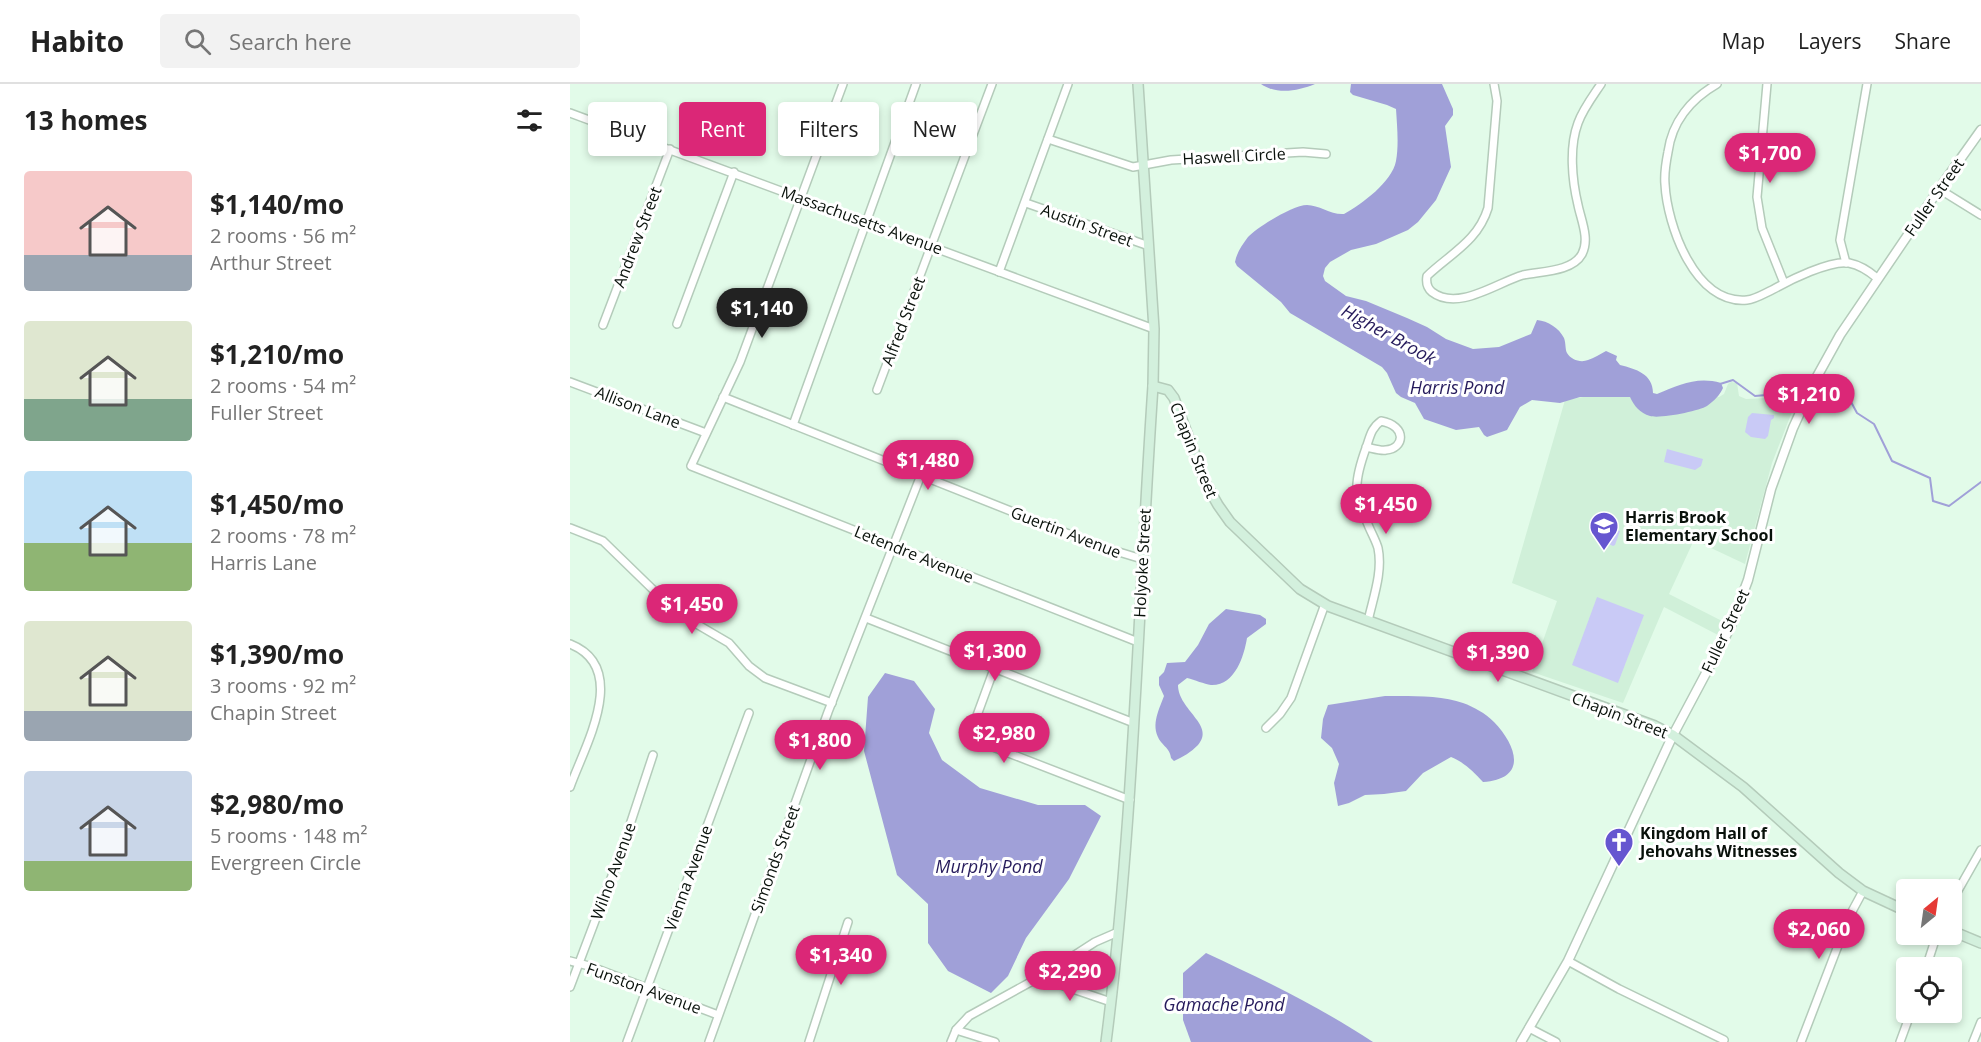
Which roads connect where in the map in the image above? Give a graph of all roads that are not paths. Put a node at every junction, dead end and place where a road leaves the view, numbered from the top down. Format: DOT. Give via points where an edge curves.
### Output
graph roads {
  1 [pos="843,84"];
  2 [pos="916,84"];
  3 [pos="992,84"];
  4 [pos="1068,84"];
  5 [pos="1138,84"];
  6 [pos="1494,84"];
  7 [pos="1601,84"];
  8 [pos="1717,84"];
  9 [pos="1767,84"];
  10 [pos="1867,84"];
  11 [pos="570,113"];
  12 [pos="1981,130"];
  13 [pos="1048,139"];
  14 [pos="670,150"];
  15 [pos="1326,154"];
  16 [pos="1143,165"];
  17 [pos="734,172"];
  18 [pos="1939,189"];
  19 [pos="801,198"];
  20 [pos="1026,203"];
  21 [pos="1981,215"];
  22 [pos="866,222"];
  23 [pos="932,246"];
  24 [pos="1149,246"];
  25 [pos="1846,263"];
  26 [pos="999,272"];
  27 [pos="1877,278"];
  28 [pos="1784,284"];
  29 [pos="677,324"];
  30 [pos="603,325"];
  31 [pos="1154,329"];
  32 [pos="570,382"];
  33 [pos="1153,386"];
  34 [pos="877,390"];
  35 [pos="723,397"];
  36 [pos="793,425"];
  37 [pos="706,433"];
  38 [pos="1366,447"];
  39 [pos="921,475"];
  40 [pos="570,528"];
  41 [pos="894,546"];
  42 [pos="1142,559"];
  43 [pos="1325,604"];
  44 [pos="866,618"];
  45 [pos="1368,621"];
  46 [pos="1138,642"];
  47 [pos="570,644"];
  48 [pos="994,669"];
  49 [pos="832,703"];
  50 [pos="749,713"];
  51 [pos="1134,723"];
  52 [pos="1266,729"];
  53 [pos="1673,735"];
  54 [pos="653,755"];
  55 [pos="570,787"];
  56 [pos="1130,800"];
  57 [pos="1981,850"];
  58 [pos="1962,883"];
  59 [pos="1863,891"];
  60 [pos="1896,906"];
  61 [pos="848,922"];
  62 [pos="1118,932"];
  63 [pos="1962,935"];
  64 [pos="1981,943"];
  65 [pos="570,961"];
  66 [pos="1568,961"];
  67 [pos="578,964"];
  68 [pos="1047,974"];
  69 [pos="570,987"];
  70 [pos="647,989"];
  71 [pos="1112,1002"];
  72 [pos="718,1015"];
  73 [pos="1981,1022"];
  74 [pos="1907,1023"];
  75 [pos="1529,1028"];
  76 [pos="956,1030"];
  77 [pos="1724,1040"];
  78 [pos="627,1042"];
  79 [pos="709,1042"];
  80 [pos="809,1042"];
  81 [pos="951,1042"];
  82 [pos="995,1042"];
  83 [pos="1106,1042"];
  84 [pos="1521,1042"];
  85 [pos="1556,1042"];
  86 [pos="1801,1042"];
  87 [pos="1900,1042"];
  88 [pos="1973,1042"];
  1 -- 19 [label="street"];
  2 -- 22 [label="street"];
  3 -- 23 [label="street, Alfred Street"];
  4 -- 13 [label="street"];
  5 -- 16 [label="main road, Holyoke Street"];
  6 -- 7 [label="street" via="1497,101 1484,221 1458,252 1427,276 1429,288 1450,298 1466,297 1524,275 1568,266 1580,257 1585,240 1574,184 1574,134"];
  8 -- 28 [label="street" via="1693,101 1671,140 1665,184 1676,233 1696,274 1719,294 1750,300"];
  9 -- 28 [label="street" via="1757,197 1762,228"];
  10 -- 25 [label="street" via="1841,233"];
  11 -- 14 [label="street, Massachusetts Avenue"];
  12 -- 18 [label="street, Fuller Street"];
  13 -- 16 [label="street, Haswell Circle" via="1133,167"];
  13 -- 20 [label="street"];
  14 -- 17 [label="street, Massachusetts Avenue"];
  14 -- 30 [label="street, Andrew Street"];
  15 -- 16 [label="street, Haswell Circle" via="1171,159"];
  16 -- 24 [label="main road, Holyoke Street"];
  17 -- 19 [label="street, Massachusetts Avenue"];
  17 -- 29 [label="street"];
  18 -- 21 [label="street"];
  18 -- 27 [label="street, Fuller Street"];
  19 -- 22 [label="street, Massachusetts Avenue"];
  19 -- 35 [label="street" via="740,362"];
  20 -- 24 [label="street, Austin Street"];
  20 -- 26 [label="street"];
  22 -- 23 [label="street, Massachusetts Avenue"];
  22 -- 36 [label="street"];
  23 -- 26 [label="street, Massachusetts Avenue"];
  23 -- 34 [label="street, Alfred Street"];
  24 -- 31 [label="main road, Holyoke Street"];
  25 -- 27 [label="street"];
  25 -- 28 [label="street"];
  26 -- 31 [label="street, Massachusetts Avenue"];
  27 -- 53 [label="street, Fuller Street" via="1840,335 1793,428 1771,489 1736,615"];
  31 -- 33 [label="main road, Holyoke Street"];
  32 -- 37 [label="street, Allison Lane"];
  33 -- 42 [label="main road, Holyoke Street"];
  33 -- 43 [label="main road, Chapin Street" via="1168,390 1174,398 1206,484 1230,522 1300,589"];
  35 -- 36 [label="street, Guertin Avenue"];
  35 -- 37 [label="street"];
  36 -- 39 [label="street, Guertin Avenue"];
  37 -- 41 [label="street, Letendre Avenue" via="691,466"];
  38 -- 38 [label="street" via="1374,426 1381,421 1398,427 1401,433 1394,448"];
  38 -- 45 [label="street" via="1356,490 1378,548 1379,564"];
  39 -- 41 [label="street, Simonds Street"];
  39 -- 42 [label="street, Guertin Avenue"];
  40 -- 49 [label="street" via="603,541 676,612 729,642 765,678"];
  41 -- 44 [label="street, Simonds Street"];
  41 -- 46 [label="street, Letendre Avenue"];
  42 -- 46 [label="main road, Holyoke Street"];
  43 -- 45 [label="main road, Chapin Street"];
  43 -- 52 [label="street" via="1291,698"];
  44 -- 48 [label="street"];
  44 -- 49 [label="street, Simonds Street"];
  45 -- 53 [label="main road, Chapin Street"];
  46 -- 51 [label="main road, Holyoke Street"];
  47 -- 55 [label="street" via="591,658 601,678 601,704"];
  48 -- 51 [label="street"];
  48 -- 56 [label="street" via="972,729 975,740"];
  49 -- 72 [label="street, Simonds Street"];
  50 -- 70 [label="street, Vienna Avenue"];
  51 -- 56 [label="main road, Holyoke Street"];
  53 -- 59 [label="main road, Chapin Street" via="1743,787"];
  53 -- 66 [label="street, Fuller Street"];
  54 -- 67 [label="street, Wilno Avenue"];
  56 -- 62 [label="main road, Holyoke Street"];
  57 -- 58 [label="street"];
  59 -- 60 [label="main road, Chapin Street"];
  59 -- 86 [label="street" via="1849,917"];
  61 -- 80 [label="street"];
  62 -- 68 [label="street" via="1095,942"];
  62 -- 71 [label="main road, Holyoke Street"];
  63 -- 64 [label="main road"];
  65 -- 67 [label="street, Funston Avenue"];
  66 -- 75 [label="street, Fuller Street"];
  66 -- 77 [label="street"];
  67 -- 69 [label="street, Wilno Avenue"];
  67 -- 70 [label="street, Funston Avenue"];
  68 -- 71 [label="street" via="1054,983"];
  68 -- 76 [label="street" via="969,1016"];
  70 -- 72 [label="street, Funston Avenue"];
  70 -- 78 [label="street, Vienna Avenue"];
  71 -- 83 [label="main road, Holyoke Street"];
  72 -- 79 [label="street, Simonds Street"];
  73 -- 88 [label="street"];
  74 -- 87 [label="street"];
  75 -- 84 [label="street, Fuller Street"];
  75 -- 85 [label="street"];
  76 -- 81 [label="street"];
  76 -- 82 [label="street"];
}
